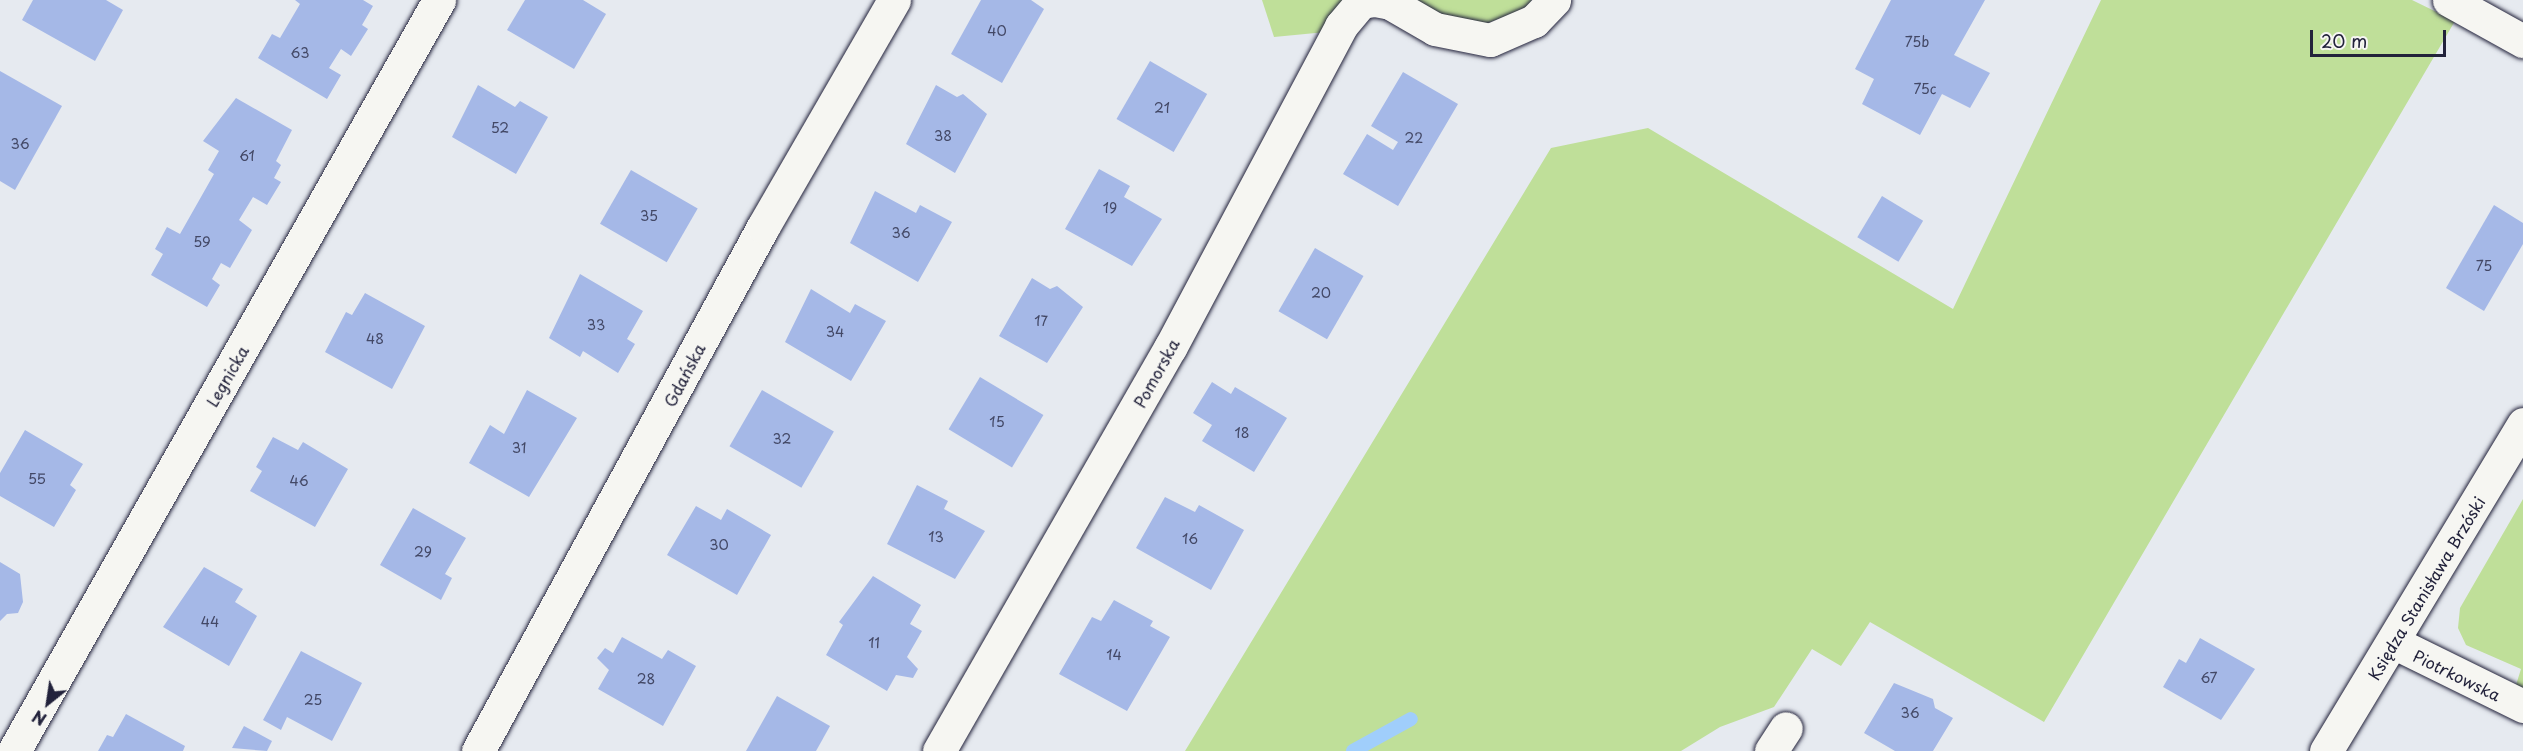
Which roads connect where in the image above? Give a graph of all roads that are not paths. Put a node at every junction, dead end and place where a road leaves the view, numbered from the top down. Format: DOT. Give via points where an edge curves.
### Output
graph roads {
  1 [pos="439,0"];
  2 [pos="894,0"];
  3 [pos="1374,0"];
  4 [pos="1554,0"];
  5 [pos="2449,0"];
  6 [pos="2523,40"];
  7 [pos="2523,424"];
  8 [pos="2392,642"];
  9 [pos="2523,706"];
  10 [pos="14,751"];
  11 [pos="478,751"];
  12 [pos="939,751"];
  13 [pos="2326,751"];
  1 -- 10 [label="street, Legnicka"];
  2 -- 11 [label="street, Gdańska" via="764,227"];
  3 -- 4 [label="street, Pomorska" via="1390,3 1436,29 1490,40 1534,21"];
  3 -- 12 [label="street, Pomorska" via="1361,2 1341,26 1170,348"];
  5 -- 6 [label="street"];
  7 -- 8 [label="street, Księdza Stanisława Brzóski"];
  8 -- 9 [label="street, Piotrkowska"];
  8 -- 13 [label="street, Księdza Stanisława Brzóski"];
}
